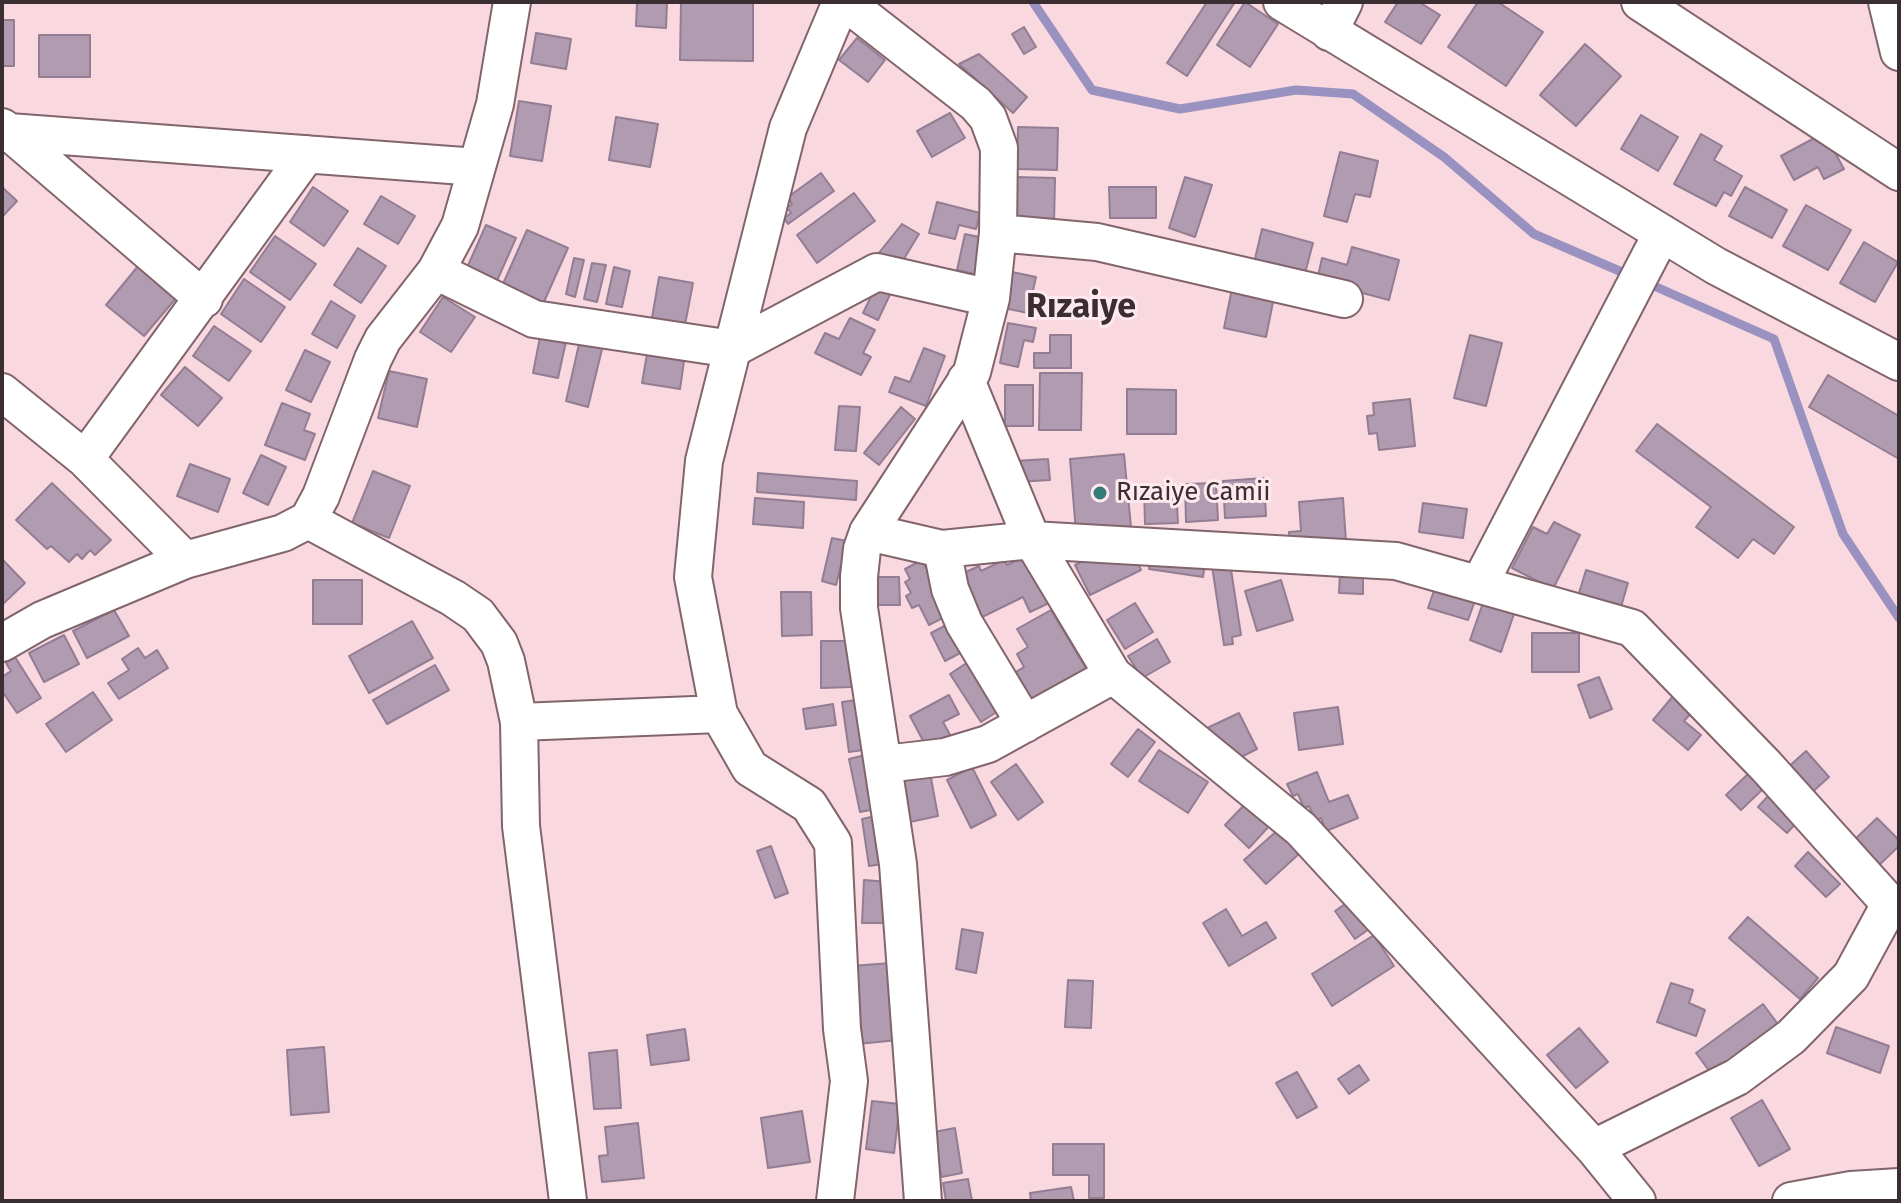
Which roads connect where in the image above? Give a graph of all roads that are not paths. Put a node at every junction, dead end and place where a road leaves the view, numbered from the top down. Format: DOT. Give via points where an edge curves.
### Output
graph roads {
  1 [pos="512,2"];
  2 [pos="843,2"];
  3 [pos="1282,2"];
  4 [pos="1887,2"];
  5 [pos="1643,3"];
  6 [pos="1336,17"];
  7 [pos="1899,52"];
  8 [pos="5,129"];
  9 [pos="307,154"];
  10 [pos="477,167"];
  11 [pos="1899,172"];
  12 [pos="998,233"];
  13 [pos="1662,233"];
  14 [pos="436,271"];
  15 [pos="991,298"];
  16 [pos="204,299"];
  17 [pos="1344,299"];
  18 [pos="732,349"];
  19 [pos="1899,362"];
  20 [pos="966,380"];
  21 [pos="2,392"];
  22 [pos="85,459"];
  23 [pos="308,520"];
  24 [pos="868,532"];
  25 [pos="1032,540"];
  26 [pos="942,549"];
  27 [pos="185,560"];
  28 [pos="1480,583"];
  29 [pos="2,643"];
  30 [pos="1113,675"];
  31 [pos="719,714"];
  32 [pos="519,722"];
  33 [pos="1025,724"];
  34 [pos="885,764"];
  35 [pos="1894,906"];
  36 [pos="1594,1148"];
  37 [pos="1899,1187"];
  38 [pos="568,1201"];
  39 [pos="835,1201"];
  40 [pos="923,1201"];
  41 [pos="1637,1201"];
  42 [pos="1791,1201"];
  1 -- 10 [label="street" via="495,104"];
  2 -- 12 [label="street" via="988,118 999,148"];
  2 -- 18 [label="street" via="788,128"];
  3 -- 6 [label="street"];
  4 -- 7 [label="street"];
  5 -- 11 [label="street"];
  6 -- 13 [label="street"];
  8 -- 9 [label="street"];
  8 -- 16 [label="street"];
  9 -- 10 [label="street"];
  9 -- 16 [label="street"];
  10 -- 14 [label="street" via="460,226"];
  12 -- 15 [label="street"];
  12 -- 17 [label="street" via="1097,242"];
  13 -- 19 [label="street"];
  13 -- 28 [label="street"];
  14 -- 18 [label="street" via="534,319"];
  14 -- 23 [label="street" via="383,339"];
  15 -- 18 [label="street" via="877,272"];
  15 -- 20 [label="street"];
  16 -- 22 [label="street"];
  18 -- 31 [label="street" via="704,461 693,577"];
  20 -- 24 [label="street"];
  20 -- 25 [label="street"];
  21 -- 22 [label="street"];
  22 -- 27 [label="street"];
  23 -- 27 [label="street" via="283,533"];
  23 -- 32 [label="street" via="478,615 506,661"];
  24 -- 26 [label="street"];
  24 -- 34 [label="street" via="859,608"];
  25 -- 26 [label="street"];
  25 -- 28 [label="street" via="1396,561"];
  25 -- 30 [label="street"];
  26 -- 33 [label="street" via="964,623"];
  27 -- 29 [label="street" via="42,620"];
  28 -- 35 [label="street" via="1632,628"];
  30 -- 33 [label="street"];
  30 -- 36 [label="street" via="1301,829"];
  31 -- 32 [label="street"];
  31 -- 39 [label="street" via="750,768 809,805 833,843 849,1081"];
  32 -- 38 [label="street" via="521,826"];
  33 -- 34 [label="street" via="966,752"];
  34 -- 40 [label="street" via="898,864"];
  35 -- 36 [label="street" via="1851,976 1791,1037 1737,1077"];
  36 -- 41 [label="street"];
  37 -- 42 [label="street"];
}
